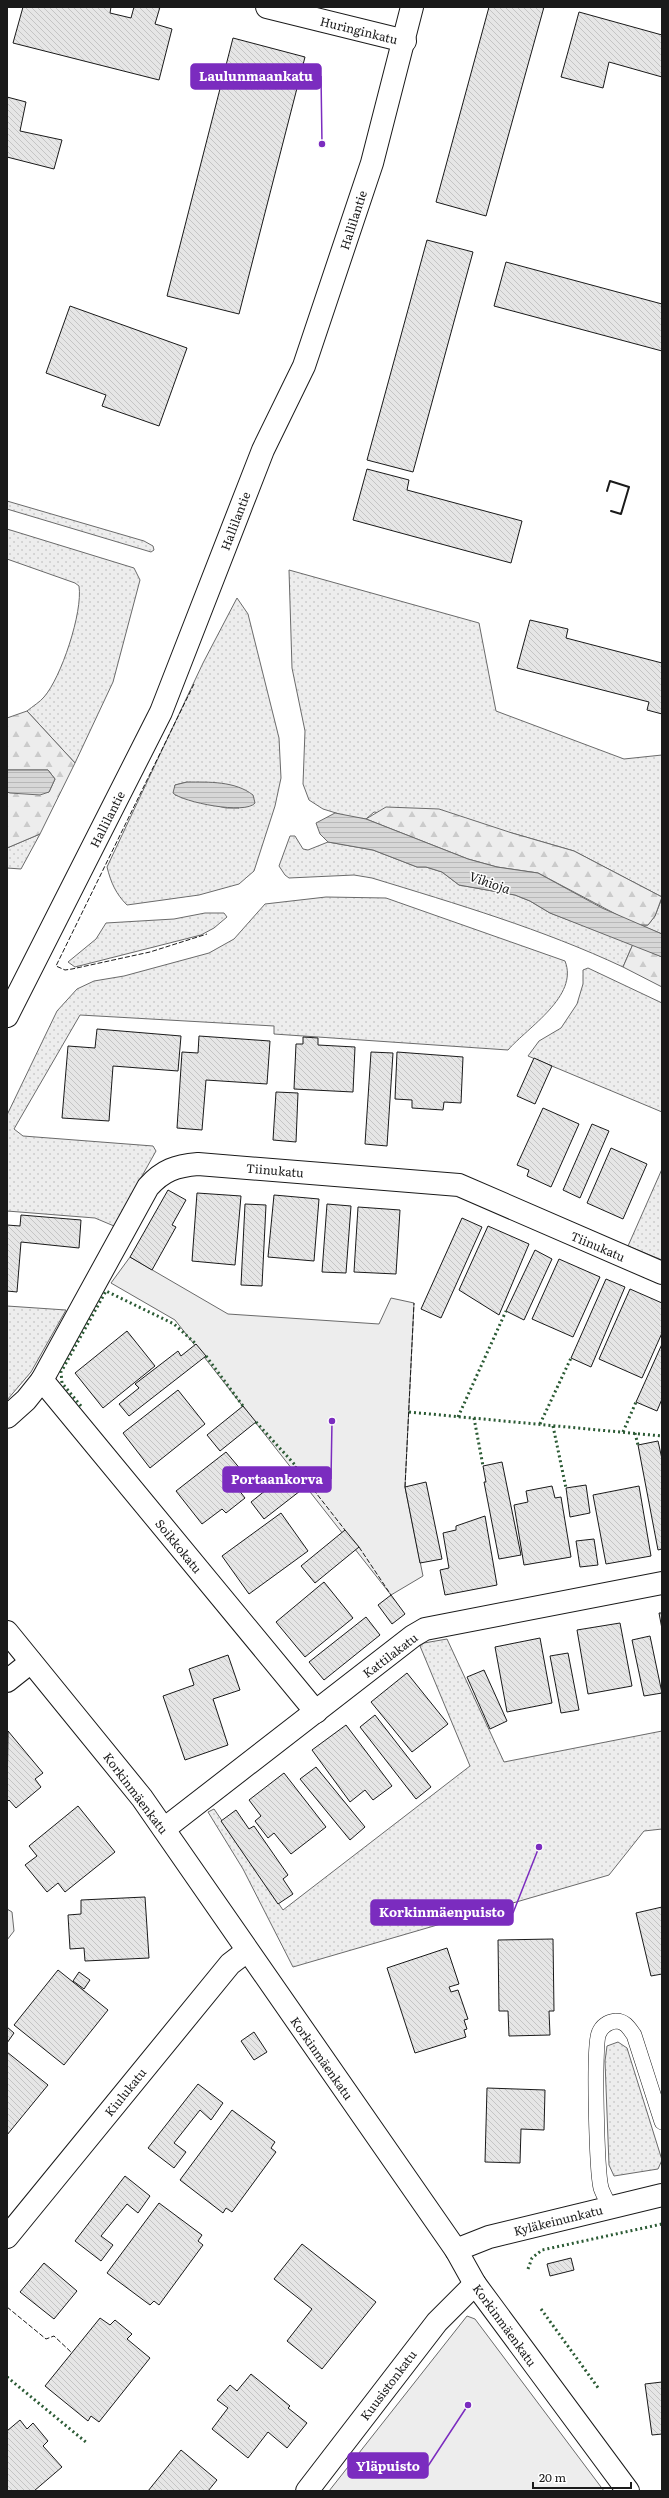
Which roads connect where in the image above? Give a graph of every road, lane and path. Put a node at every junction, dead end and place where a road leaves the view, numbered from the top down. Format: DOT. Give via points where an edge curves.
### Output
graph roads {
  1 [pos="267,7"];
  2 [pos="412,7"];
  3 [pos="405,41"];
  4 [pos="7,1016"];
  5 [pos="662,1273"];
  6 [pos="42,1380"];
  7 [pos="7,1417"];
  8 [pos="662,1583"];
  9 [pos="7,1632"];
  10 [pos="31,1662"];
  11 [pos="7,1682"];
  12 [pos="316,1712"];
  13 [pos="164,1829"];
  14 [pos="247,1951"];
  15 [pos="662,2122"];
  16 [pos="662,2195"];
  17 [pos="610,2207"];
  18 [pos="7,2237"];
  19 [pos="456,2250"];
  20 [pos="475,2284"];
  21 [pos="307,2491"];
  22 [pos="628,2491"];
  1 -- 3 [label="street, Huringinkatu"];
  2 -- 3 [label="street, Hallilantie"];
  3 -- 4 [label="street, Hallilantie" via="372,163 304,366 263,450 161,712"];
  5 -- 6 [label="street, Tiinukatu" via="459,1185 182,1165 168,1169 148,1186"];
  6 -- 7 [label="street, Tiinukatu" via="26,1400"];
  6 -- 12 [label="street, Soikkokatu"];
  8 -- 12 [label="street, Kattilakatu" via="425,1629 412,1636"];
  9 -- 10 [label="street, Korkinmäenkatu"];
  10 -- 11 [label="street"];
  10 -- 13 [label="street, Korkinmäenkatu" via="142,1798"];
  12 -- 13 [label="street, Kattilakatu"];
  13 -- 14 [label="street, Korkinmäenkatu" via="216,1901"];
  14 -- 18 [label="street, Kiulukatu" via="230,1964"];
  14 -- 19 [label="street, Korkinmäenkatu"];
  15 -- 17 [label="lane" via="634,2035 621,2022 605,2025 596,2039 596,2069 601,2187"];
  16 -- 17 [label="street, Kyläkeinunkatu"];
  17 -- 19 [label="street, Kyläkeinunkatu" via="489,2236"];
  19 -- 20 [label="street, Korkinmäenkatu"];
  20 -- 21 [label="street, Kuusistonkatu" via="437,2322"];
  20 -- 22 [label="street, Korkinmäenkatu"];
}
